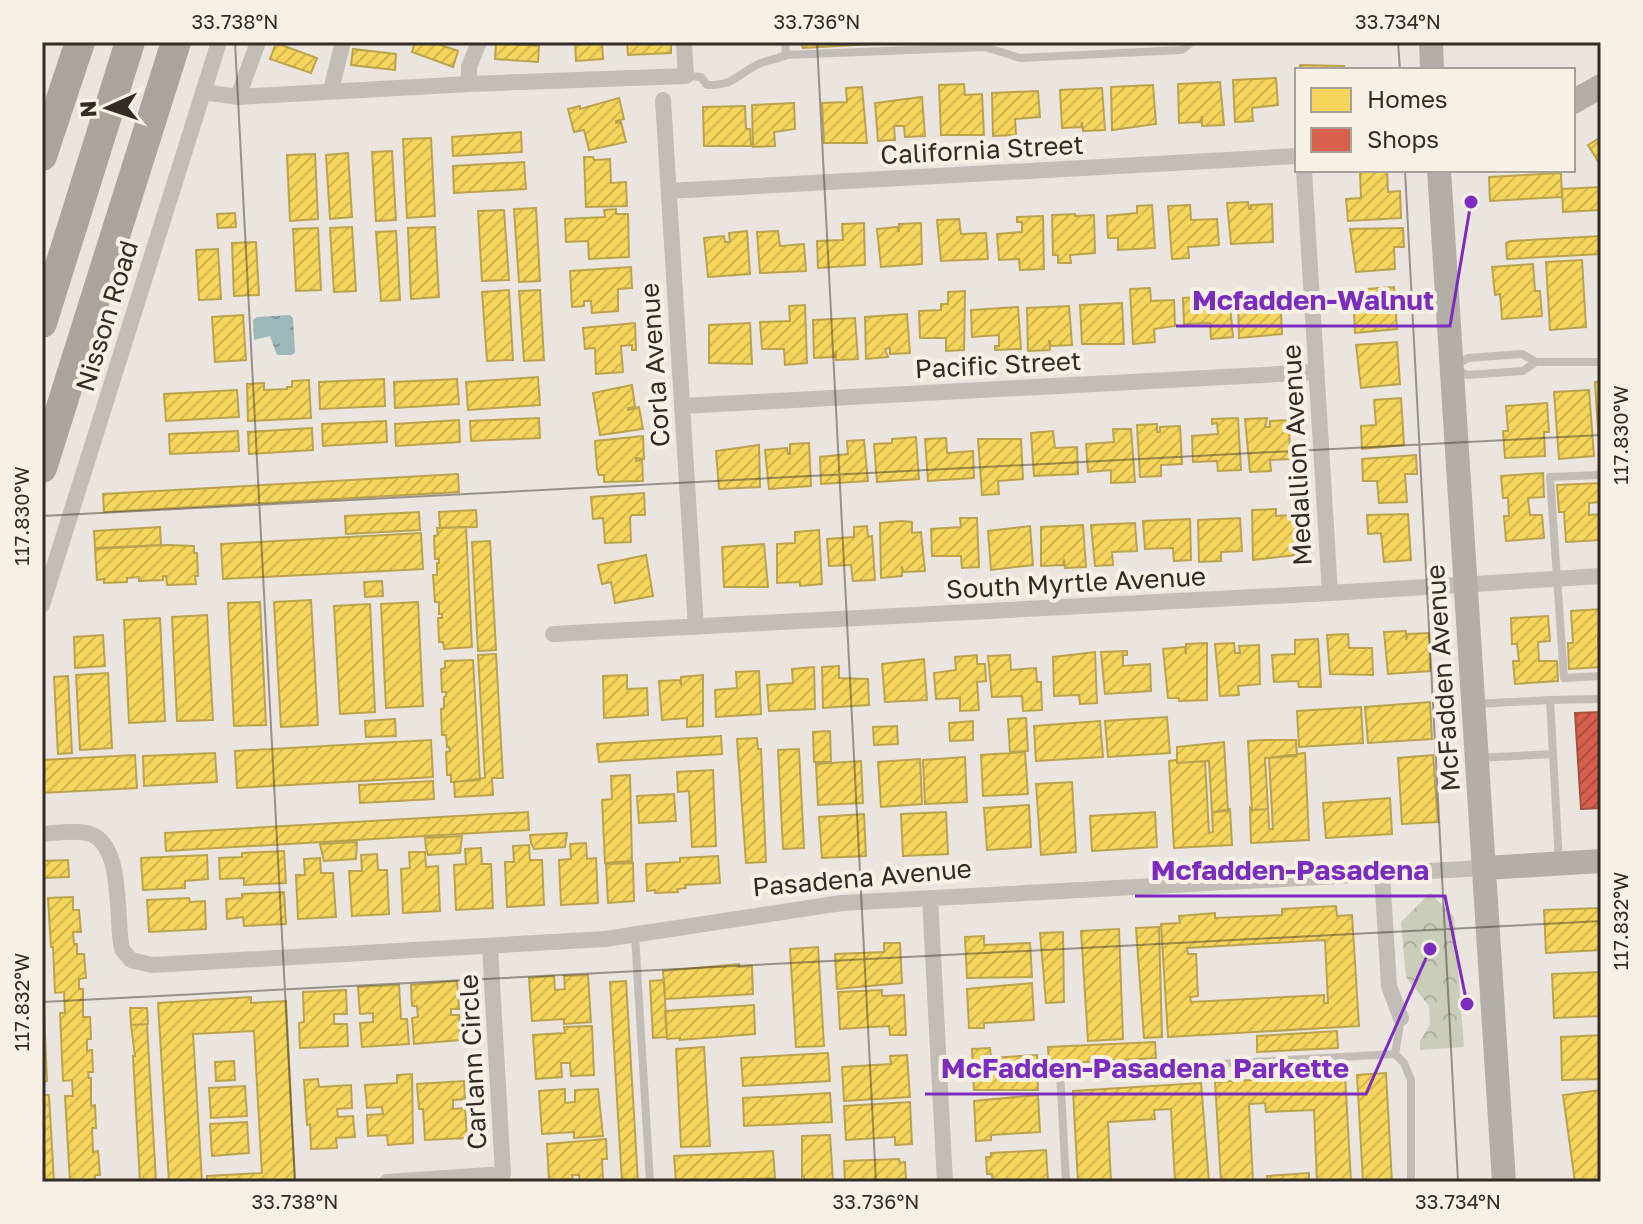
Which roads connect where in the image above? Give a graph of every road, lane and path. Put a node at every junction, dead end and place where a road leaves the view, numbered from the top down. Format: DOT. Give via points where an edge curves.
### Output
graph roads {
  1 [pos="80,42"];
  2 [pos="130,42"];
  3 [pos="140,42"];
  4 [pos="176,42"];
  5 [pos="219,42"];
  6 [pos="258,42"];
  7 [pos="343,42"];
  8 [pos="479,42"];
  9 [pos="684,42"];
  10 [pos="785,42"];
  11 [pos="1192,42"];
  12 [pos="1431,42"];
  13 [pos="786,55"];
  14 [pos="1432,68"];
  15 [pos="686,76"];
  16 [pos="469,84"];
  17 [pos="1601,86"];
  18 [pos="331,90"];
  19 [pos="203,92"];
  20 [pos="238,97"];
  21 [pos="663,100"];
  22 [pos="1575,101"];
  23 [pos="102,131"];
  24 [pos="42,156"];
  25 [pos="1295,156"];
  26 [pos="1304,172"];
  27 [pos="1439,172"];
  28 [pos="669,191"];
  29 [pos="42,323"];
  30 [pos="1536,362"];
  31 [pos="1601,362"];
  32 [pos="1452,368"];
  33 [pos="1317,372"];
  34 [pos="682,406"];
  35 [pos="42,468"];
  36 [pos="1601,475"];
  37 [pos="1601,576"];
  38 [pos="1557,578"];
  39 [pos="1465,584"];
  40 [pos="1330,593"];
  41 [pos="42,605"];
  42 [pos="696,627"];
  43 [pos="553,634"];
  44 [pos="1601,676"];
  45 [pos="1601,699"];
  46 [pos="1550,700"];
  47 [pos="1473,704"];
  48 [pos="1553,754"];
  49 [pos="1477,758"];
  50 [pos="42,834"];
  51 [pos="1601,861"];
  52 [pos="1559,863"];
  53 [pos="1484,868"];
  54 [pos="1382,874"];
  55 [pos="930,898"];
  56 [pos="635,935"];
  57 [pos="490,947"];
  58 [pos="1401,1018"];
  59 [pos="1395,1054"];
  60 [pos="387,1182"];
  61 [pos="650,1182"];
  62 [pos="945,1182"];
  63 [pos="1066,1182"];
  64 [pos="1411,1182"];
  65 [pos="1504,1182"];
  1 -- 24 [label="highway"];
  2 -- 23 [label="highway"];
  3 -- 23 [label="highway"];
  4 -- 35 [label="highway"];
  5 -- 19 [label="street, Nisson Road"];
  6 -- 20 [label="street"];
  7 -- 18 [label="street"];
  8 -- 16 [label="street"];
  9 -- 15 [label="street"];
  10 -- 13 [label="lane"];
  11 -- 13 [label="lane" via="1182,50 1020,58 985,47"];
  12 -- 14 [label="main road"];
  13 -- 15 [label="lane" via="716,85"];
  15 -- 16 [label="street"];
  16 -- 18 [label="street"];
  17 -- 22 [label="main road"];
  18 -- 20 [label="street"];
  19 -- 20 [label="street"];
  19 -- 41 [label="street, Nisson Road"];
  21 -- 28 [label="street, Corla Avenue"];
  23 -- 29 [label="highway"];
  25 -- 28 [label="street, California Street"];
  26 -- 33 [label="street, Medallion Avenue"];
  27 -- 32 [label="main road, McFadden Avenue"];
  28 -- 34 [label="street, Corla Avenue"];
  30 -- 31 [label="lane"];
  30 -- 32 [label="lane" via="1523,371 1467,375"];
  30 -- 32 [label="lane" via="1522,354 1468,358"];
  32 -- 39 [label="main road, McFadden Avenue"];
  33 -- 34 [label="street, Pacific Street"];
  33 -- 40 [label="street, Medallion Avenue"];
  34 -- 42 [label="street, Corla Avenue"];
  36 -- 38 [label="lane" via="1550,477"];
  37 -- 38 [label="street, South Myrtle Avenue"];
  38 -- 39 [label="street, South Myrtle Avenue"];
  38 -- 44 [label="lane" via="1564,678"];
  39 -- 40 [label="street, South Myrtle Avenue"];
  39 -- 47 [label="main road, McFadden Avenue"];
  40 -- 42 [label="street, South Myrtle Avenue"];
  42 -- 43 [label="street, South Myrtle Avenue"];
  45 -- 46 [label="lane"];
  46 -- 47 [label="lane"];
  46 -- 48 [label="lane"];
  47 -- 49 [label="main road, McFadden Avenue"];
  48 -- 49 [label="lane"];
  48 -- 52 [label="lane"];
  49 -- 53 [label="main road, McFadden Avenue"];
  50 -- 57 [label="street, Pasadena Avenue" via="89,833 104,842 113,863 122,949 131,960 152,965"];
  51 -- 52 [label="main road, Pasadena Avenue"];
  52 -- 53 [label="main road, Pasadena Avenue"];
  53 -- 54 [label="street, Pasadena Avenue"];
  53 -- 65 [label="main road, McFadden Avenue"];
  54 -- 55 [label="street, Pasadena Avenue"];
  54 -- 58 [label="street" via="1389,986"];
  55 -- 56 [label="street, Pasadena Avenue" via="809,907"];
  55 -- 62 [label="street"];
  56 -- 57 [label="street, Pasadena Avenue"];
  56 -- 61 [label="lane"];
  57 -- 60 [label="street, Carlann Circle" via="503,1174"];
  58 -- 59 [label="lane"];
  59 -- 63 [label="lane" via="1060,1073"];
  59 -- 64 [label="lane" via="1411,1080"];
}
